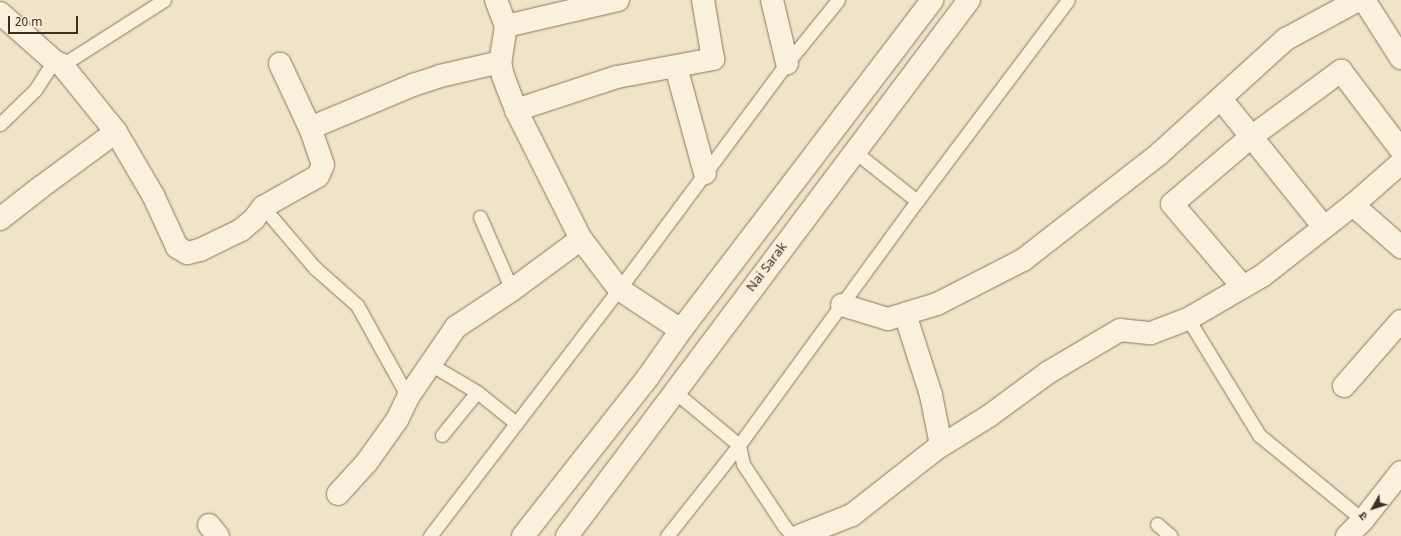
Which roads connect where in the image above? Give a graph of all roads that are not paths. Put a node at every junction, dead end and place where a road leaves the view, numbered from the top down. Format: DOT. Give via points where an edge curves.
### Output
graph roads {
  1 [pos="164,0"];
  2 [pos="496,0"];
  3 [pos="618,0"];
  4 [pos="703,0"];
  5 [pos="772,0"];
  6 [pos="838,0"];
  7 [pos="969,0"];
  8 [pos="1068,0"];
  9 [pos="1358,0"];
  10 [pos="1364,0"];
  11 [pos="927,2"];
  12 [pos="0,13"];
  13 [pos="506,26"];
  14 [pos="1401,58"];
  15 [pos="500,62"];
  16 [pos="58,63"];
  17 [pos="787,63"];
  18 [pos="280,64"];
  19 [pos="676,67"];
  20 [pos="1222,99"];
  21 [pos="516,110"];
  22 [pos="0,124"];
  23 [pos="310,128"];
  24 [pos="116,132"];
  25 [pos="1251,137"];
  26 [pos="1401,150"];
  27 [pos="855,152"];
  28 [pos="1401,163"];
  29 [pos="705,173"];
  30 [pos="917,201"];
  31 [pos="1353,205"];
  32 [pos="263,207"];
  33 [pos="480,217"];
  34 [pos="0,220"];
  35 [pos="1324,227"];
  36 [pos="581,239"];
  37 [pos="1401,247"];
  38 [pos="1242,287"];
  39 [pos="618,289"];
  40 [pos="512,290"];
  41 [pos="842,305"];
  42 [pos="905,314"];
  43 [pos="1188,319"];
  44 [pos="1401,321"];
  45 [pos="681,330"];
  46 [pos="430,364"];
  47 [pos="648,377"];
  48 [pos="1344,386"];
  49 [pos="478,392"];
  50 [pos="675,392"];
  51 [pos="408,397"];
  52 [pos="516,423"];
  53 [pos="442,435"];
  54 [pos="739,445"];
  55 [pos="941,445"];
  56 [pos="1401,472"];
  57 [pos="338,494"];
  58 [pos="1363,520"];
  59 [pos="1157,524"];
  60 [pos="430,536"];
  61 [pos="523,536"];
  62 [pos="567,536"];
  63 [pos="667,536"];
  64 [pos="793,536"];
  65 [pos="799,536"];
  66 [pos="1171,536"];
  67 [pos="1347,536"];
  1 -- 16 [label="lane"];
  2 -- 13 [label="street"];
  3 -- 13 [label="street"];
  4 -- 19 [label="street" via="713,59"];
  5 -- 17 [label="street"];
  6 -- 17 [label="lane"];
  7 -- 27 [label="street, Nai Sarak"];
  8 -- 30 [label="lane"];
  9 -- 20 [label="street" via="1286,39"];
  10 -- 14 [label="street"];
  11 -- 45 [label="street"];
  12 -- 16 [label="street"];
  13 -- 15 [label="street"];
  15 -- 21 [label="street"];
  15 -- 23 [label="street" via="413,85"];
  16 -- 22 [label="lane"];
  16 -- 24 [label="street"];
  17 -- 29 [label="lane"];
  18 -- 23 [label="street"];
  19 -- 21 [label="street" via="617,77"];
  19 -- 29 [label="street"];
  20 -- 25 [label="street"];
  20 -- 42 [label="street" via="1159,154 1023,260 937,304"];
  21 -- 36 [label="street"];
  23 -- 32 [label="street" via="323,165 318,176"];
  24 -- 32 [label="street" via="153,196 177,247 187,253 200,250 241,230"];
  24 -- 34 [label="street" via="40,187"];
  25 -- 26 [label="street" via="1341,71"];
  25 -- 35 [label="street"];
  25 -- 38 [label="street" via="1172,204"];
  27 -- 30 [label="lane"];
  27 -- 50 [label="street, Nai Sarak"];
  28 -- 31 [label="street"];
  29 -- 39 [label="lane"];
  30 -- 41 [label="lane"];
  31 -- 35 [label="street"];
  31 -- 37 [label="street"];
  32 -- 51 [label="lane" via="316,268 357,305"];
  33 -- 40 [label="lane"];
  35 -- 38 [label="street" via="1262,276"];
  36 -- 39 [label="street"];
  36 -- 40 [label="street"];
  38 -- 43 [label="street"];
  39 -- 45 [label="street"];
  39 -- 52 [label="lane"];
  40 -- 46 [label="street" via="456,326"];
  41 -- 42 [label="street" via="888,319"];
  41 -- 54 [label="lane"];
  42 -- 55 [label="street" via="931,395"];
  43 -- 55 [label="street" via="1151,333 1120,330 1049,372 989,416"];
  43 -- 58 [label="lane" via="1259,435"];
  44 -- 48 [label="street"];
  45 -- 47 [label="street"];
  46 -- 49 [label="lane"];
  46 -- 51 [label="street"];
  47 -- 50 [label="street"];
  47 -- 61 [label="street"];
  49 -- 52 [label="lane"];
  49 -- 53 [label="lane"];
  50 -- 54 [label="lane"];
  50 -- 62 [label="street, Nai Sarak"];
  51 -- 57 [label="street" via="397,420 367,462"];
  52 -- 60 [label="lane"];
  54 -- 63 [label="lane"];
  54 -- 64 [label="lane" via="743,464"];
  55 -- 65 [label="street" via="852,515"];
  56 -- 58 [label="street"];
  58 -- 67 [label="street"];
  59 -- 66 [label="lane"];
}
